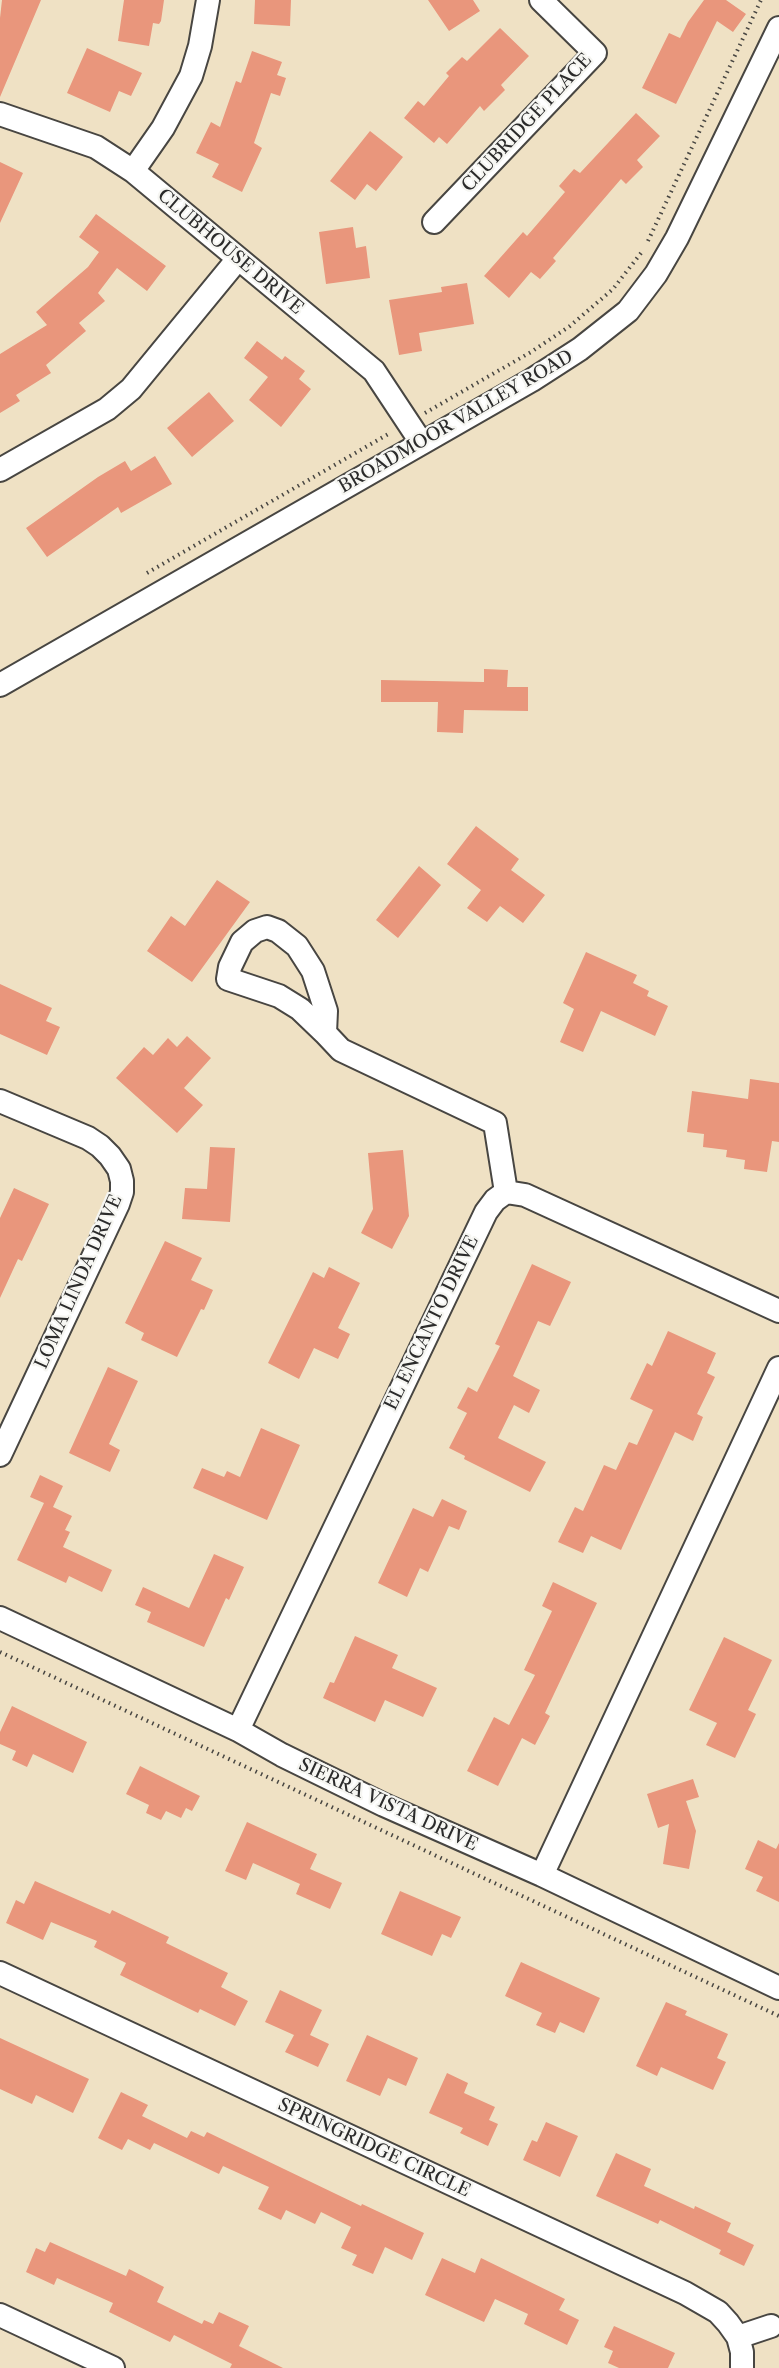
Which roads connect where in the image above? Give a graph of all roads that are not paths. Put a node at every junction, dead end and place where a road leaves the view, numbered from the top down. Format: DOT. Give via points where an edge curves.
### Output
graph roads {
  1 [pos="208,0"];
  2 [pos="541,0"];
  3 [pos="779,28"];
  4 [pos="0,114"];
  5 [pos="133,171"];
  6 [pos="434,222"];
  7 [pos="237,260"];
  8 [pos="421,442"];
  9 [pos="0,470"];
  10 [pos="0,685"];
  11 [pos="325,1033"];
  12 [pos="0,1101"];
  13 [pos="506,1192"];
  14 [pos="779,1311"];
  15 [pos="779,1368"];
  16 [pos="0,1455"];
  17 [pos="0,1618"];
  18 [pos="238,1730"];
  19 [pos="542,1875"];
  20 [pos="0,1973"];
  21 [pos="779,1988"];
  22 [pos="0,2315"];
  23 [pos="771,2325"];
  24 [pos="738,2337"];
  25 [pos="113,2368"];
  26 [pos="742,2368"];
  1 -- 5 [label="street" via="191,76 163,128"];
  2 -- 6 [label="street, CLUBRIDGE PLACE" via="595,53"];
  3 -- 8 [label="street, BROADMOOR VALLEY ROAD" via="677,238 628,310 580,349 532,380"];
  4 -- 5 [label="street, CLUBHOUSE DRIVE" via="96,147"];
  5 -- 7 [label="street, CLUBHOUSE DRIVE"];
  7 -- 8 [label="street, CLUBHOUSE DRIVE" via="374,371"];
  7 -- 9 [label="street" via="131,389 107,409"];
  8 -- 10 [label="street, BROADMOOR VALLEY ROAD"];
  11 -- 11 [label="street" via="300,1009 279,996 228,979 242,942 255,931 267,927 297,946 313,970 326,1011"];
  11 -- 13 [label="street" via="341,1050 495,1123"];
  12 -- 16 [label="street, LOMA LINDA DRIVE" via="100,1146 119,1169 122,1192"];
  13 -- 14 [label="street" via="525,1194"];
  13 -- 18 [label="street, EL ENCANTO DRIVE" via="486,1212"];
  15 -- 19 [label="street"];
  17 -- 18 [label="street, SIERRA VISTA DRIVE"];
  18 -- 19 [label="street, SIERRA VISTA DRIVE" via="384,1805"];
  19 -- 21 [label="street, SIERRA VISTA DRIVE"];
  20 -- 24 [label="street, SPRINGRIDGE CIRCLE" via="685,2293 718,2312"];
  22 -- 25 [label="street"];
  23 -- 24 [label="street"];
  24 -- 26 [label="street"];
}
